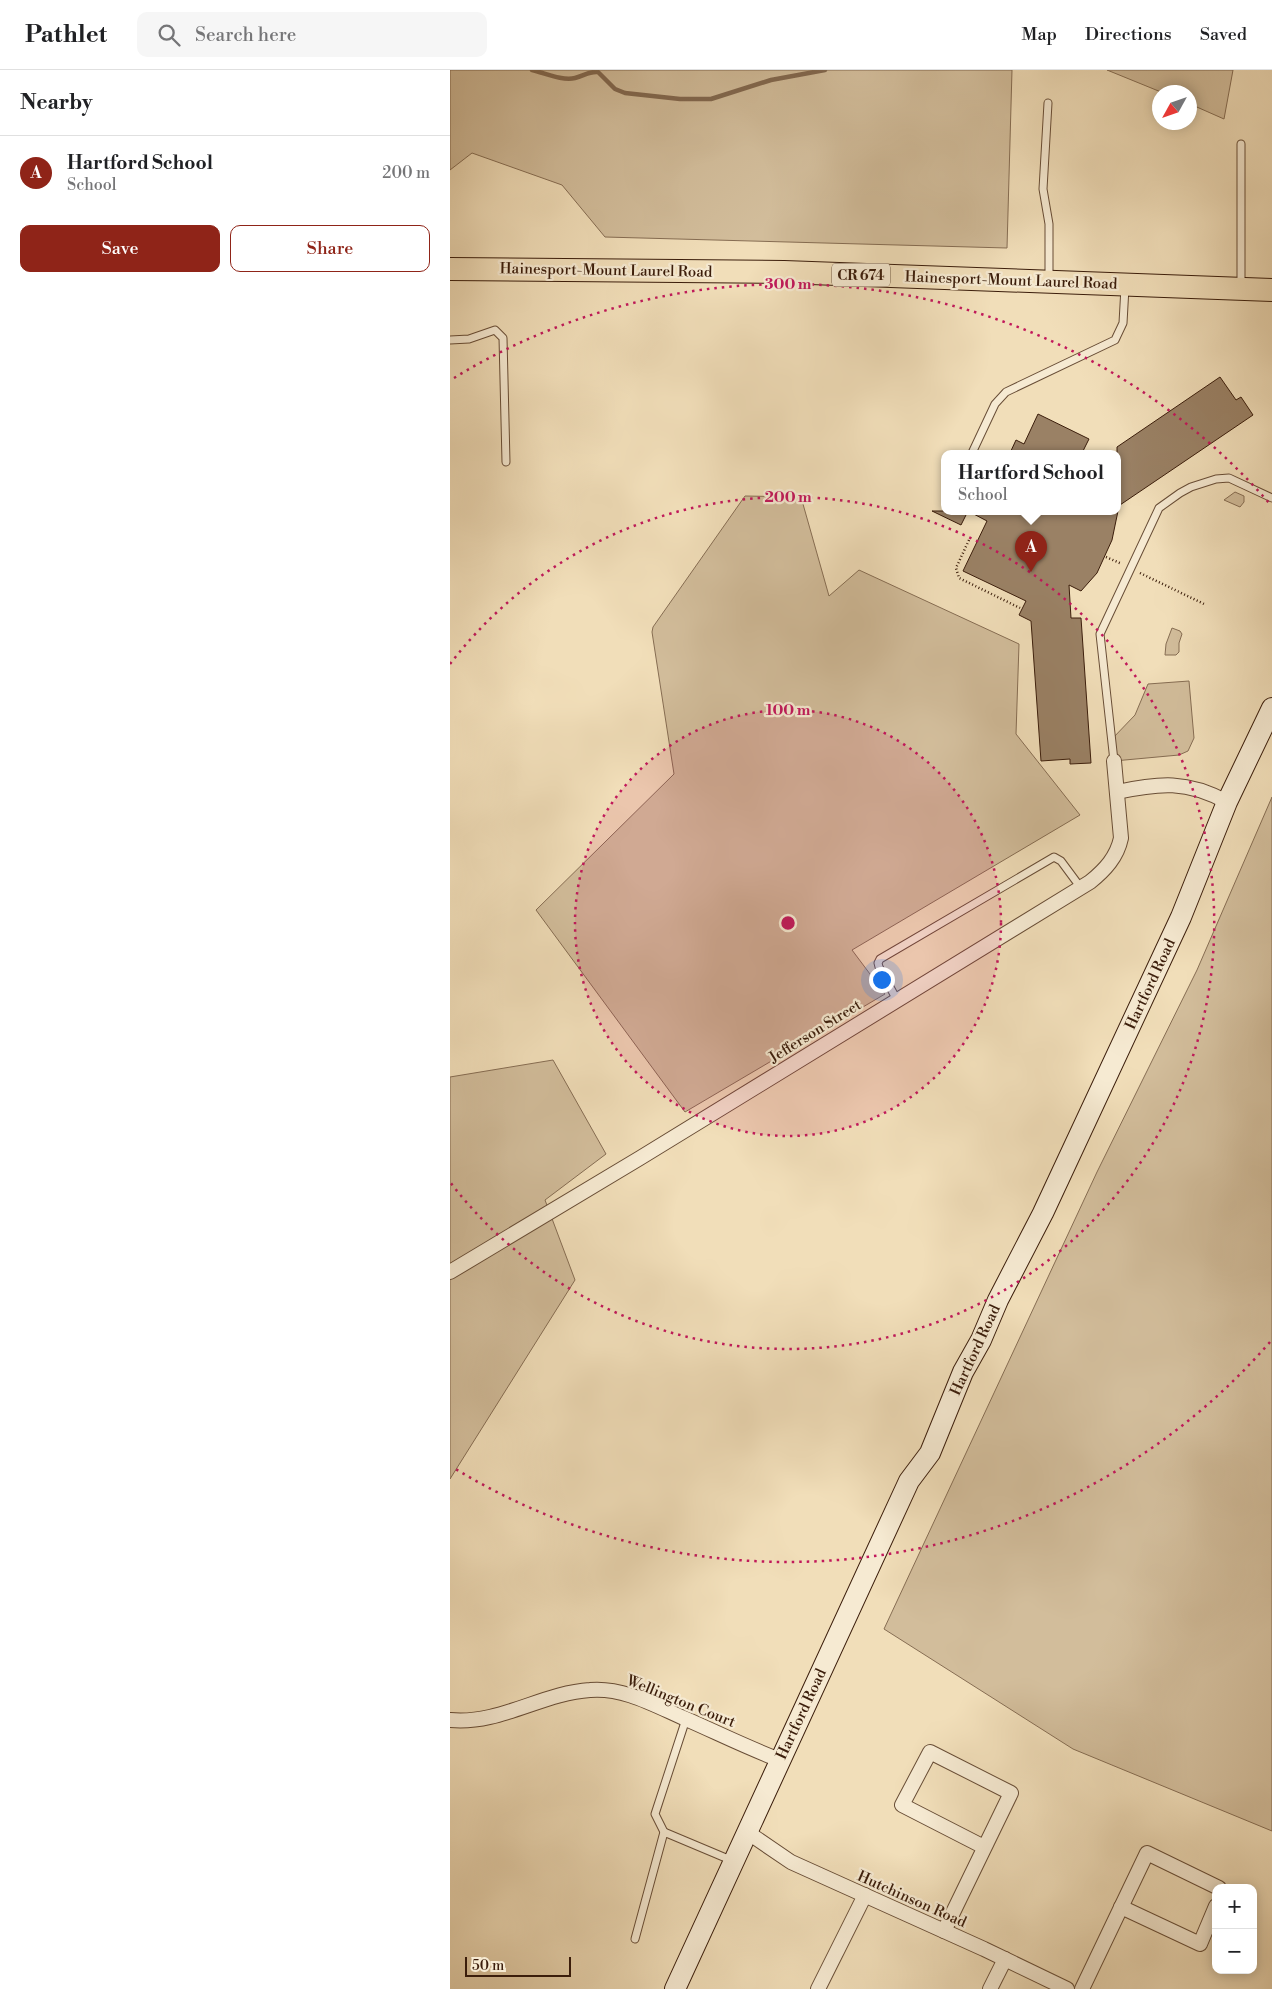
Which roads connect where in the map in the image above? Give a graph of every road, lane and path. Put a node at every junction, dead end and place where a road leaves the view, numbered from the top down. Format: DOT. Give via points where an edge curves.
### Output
graph roads {
  1 [pos="1048,103"];
  2 [pos="1241,144"];
  3 [pos="450,269"];
  4 [pos="1049,282"];
  5 [pos="1125,284"];
  6 [pos="1241,288"];
  7 [pos="1272,290"];
  8 [pos="450,340"];
  9 [pos="973,450"];
  10 [pos="506,462"];
  11 [pos="1272,498"];
  12 [pos="969,540"];
  13 [pos="1106,557"];
  14 [pos="1130,568"];
  15 [pos="1204,604"];
  16 [pos="1020,608"];
  17 [pos="1272,708"];
  18 [pos="1114,760"];
  19 [pos="1117,792"];
  20 [pos="1227,802"];
  21 [pos="1081,888"];
  22 [pos="897,1000"];
  23 [pos="450,1272"];
  24 [pos="686,1719"];
  25 [pos="450,1720"];
  26 [pos="780,1760"];
  27 [pos="664,1832"];
  28 [pos="747,1832"];
  29 [pos="984,1848"];
  30 [pos="734,1861"];
  31 [pos="1212,1885"];
  32 [pos="865,1895"];
  33 [pos="1121,1907"];
  34 [pos="1212,1916"];
  35 [pos="944,1931"];
  36 [pos="635,1939"];
  37 [pos="1005,1959"];
  38 [pos="675,1989"];
  39 [pos="818,1989"];
  40 [pos="990,1989"];
  41 [pos="1067,1989"];
  42 [pos="1082,1989"];
  1 -- 4 [label="lane" via="1043,189 1049,224"];
  2 -- 6 [label="lane"];
  3 -- 4 [label="main road, Hainesport-Mount Laurel Road / CR 674" via="768,272"];
  4 -- 5 [label="main road, Hainesport-Mount Laurel Road / CR 674"];
  5 -- 6 [label="main road, Hainesport-Mount Laurel Road / CR 674"];
  5 -- 9 [label="lane" via="1123,323 1115,340 1006,392 993,409"];
  6 -- 7 [label="main road, Hainesport-Mount Laurel Road / CR 674"];
  8 -- 10 [label="lane" via="469,339 495,330 503,338"];
  11 -- 14 [label="lane" via="1229,478 1204,483 1180,493 1159,508"];
  12 -- 16 [label="path" via="956,568 959,578"];
  13 -- 14 [label="path"];
  14 -- 15 [label="path"];
  14 -- 18 [label="lane" via="1100,634"];
  17 -- 20 [label="street, Hartford Road"];
  18 -- 19 [label="street, Jefferson Street"];
  19 -- 20 [label="street" via="1148,785 1175,784 1202,790"];
  19 -- 21 [label="street, Jefferson Street" via="1119,847 1101,873"];
  20 -- 26 [label="street, Hartford Road" via="1181,916 1117,1056 963,1372 930,1453 909,1481"];
  21 -- 22 [label="street, Jefferson Street"];
  21 -- 22 [label="lane" via="1061,861 1054,857 880,958 879,967"];
  22 -- 23 [label="street, Jefferson Street"];
  24 -- 25 [label="street, Wellington Court" via="637,1697 590,1689 554,1696 477,1720"];
  24 -- 26 [label="street, Wellington Court"];
  24 -- 27 [label="lane" via="655,1814"];
  26 -- 28 [label="street, Hartford Road"];
  27 -- 30 [label="lane"];
  27 -- 36 [label="lane"];
  28 -- 30 [label="street, Hartford Road"];
  28 -- 32 [label="street, Hutchinson Road" via="790,1862"];
  29 -- 29 [label="street" via="1010,1793 930,1752 902,1805"];
  29 -- 35 [label="street"];
  30 -- 38 [label="street, Hartford Road"];
  31 -- 33 [label="street" via="1147,1853"];
  32 -- 35 [label="street, Hutchinson Road"];
  32 -- 39 [label="street"];
  33 -- 34 [label="street" via="1200,1944"];
  33 -- 42 [label="street"];
  35 -- 37 [label="street, Hutchinson Road"];
  37 -- 40 [label="street"];
  37 -- 41 [label="street, Hutchinson Road"];
}
